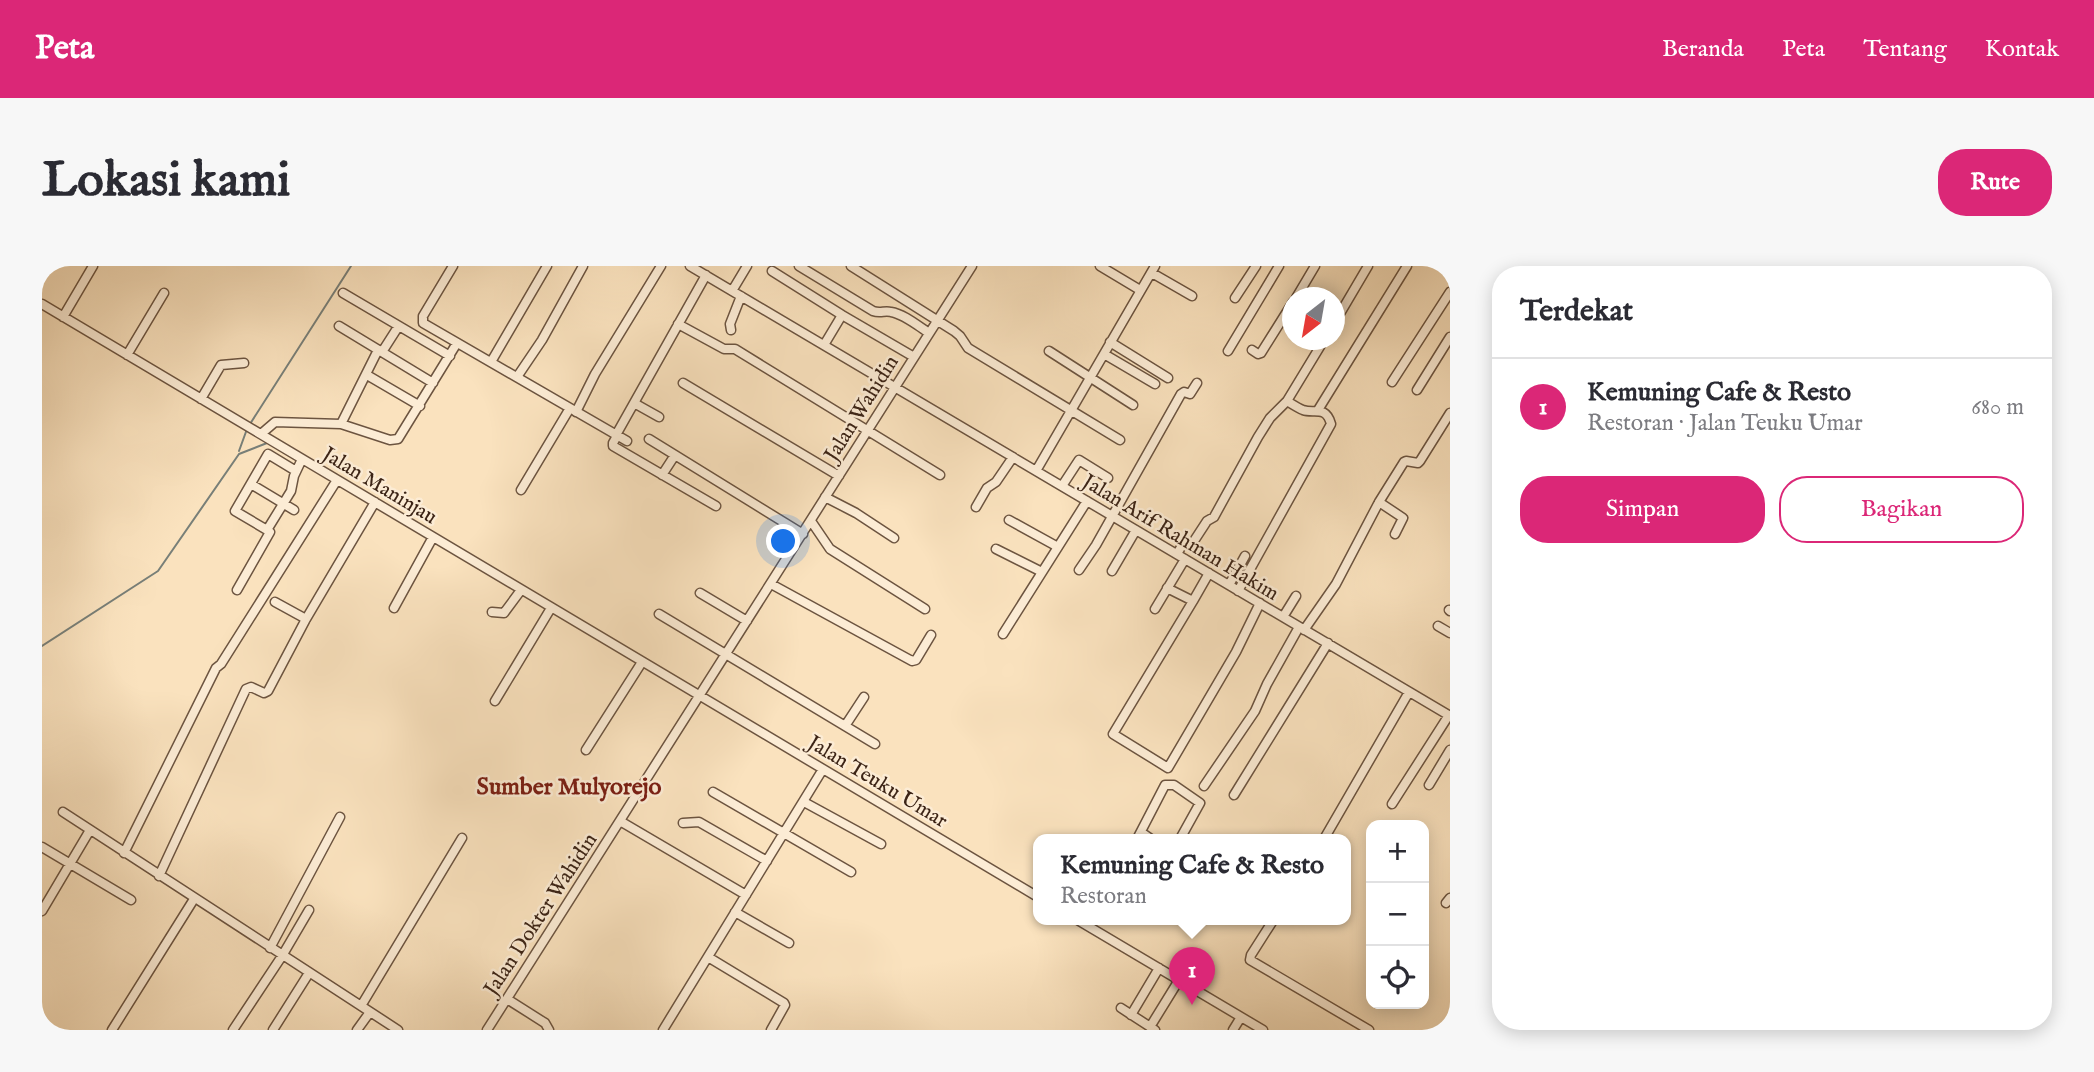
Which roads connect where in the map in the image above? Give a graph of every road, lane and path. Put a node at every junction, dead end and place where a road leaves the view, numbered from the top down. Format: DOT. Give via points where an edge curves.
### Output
graph roads {
  1 [pos="93,266"];
  2 [pos="453,266"];
  3 [pos="547,266"];
  4 [pos="583,266"];
  5 [pos="661,266"];
  6 [pos="690,266"];
  7 [pos="747,266"];
  8 [pos="799,266"];
  9 [pos="852,266"];
  10 [pos="972,266"];
  11 [pos="1100,266"];
  12 [pos="1256,266"];
  13 [pos="1279,266"];
  14 [pos="1315,266"];
  15 [pos="1368,266"];
  16 [pos="1407,266"];
  17 [pos="1153,269"];
  18 [pos="772,271"];
  19 [pos="706,275"];
  20 [pos="1303,287"];
  21 [pos="1140,290"];
  22 [pos="1450,292"];
  23 [pos="164,293"];
  24 [pos="343,293"];
  25 [pos="736,294"];
  26 [pos="1192,296"];
  27 [pos="1235,298"];
  28 [pos="42,304"];
  29 [pos="1345,305"];
  30 [pos="842,315"];
  31 [pos="63,317"];
  32 [pos="1282,320"];
  33 [pos="937,321"];
  34 [pos="678,324"];
  35 [pos="339,326"];
  36 [pos="398,327"];
  37 [pos="731,330"];
  38 [pos="929,333"];
  39 [pos="1450,337"];
  40 [pos="1110,342"];
  41 [pos="457,343"];
  42 [pos="824,345"];
  43 [pos="1251,350"];
  44 [pos="1318,350"];
  45 [pos="380,351"];
  46 [pos="1049,351"];
  47 [pos="1228,351"];
  48 [pos="1104,354"];
  49 [pos="127,355"];
  50 [pos="450,356"];
  51 [pos="914,357"];
  52 [pos="491,362"];
  53 [pos="244,363"];
  54 [pos="367,375"];
  55 [pos="517,377"];
  56 [pos="1089,378"];
  57 [pos="1168,378"];
  58 [pos="1392,382"];
  59 [pos="433,383"];
  60 [pos="683,383"];
  61 [pos="1197,383"];
  62 [pos="1155,384"];
  63 [pos="895,387"];
  64 [pos="1417,390"];
  65 [pos="201,398"];
  66 [pos="1287,401"];
  67 [pos="634,403"];
  68 [pos="1133,405"];
  69 [pos="420,406"];
  70 [pos="573,410"];
  71 [pos="1318,410"];
  72 [pos="1070,411"];
  73 [pos="1450,413"];
  74 [pos="659,417"];
  75 [pos="341,424"];
  76 [pos="867,431"];
  77 [pos="617,435"];
  78 [pos="263,436"];
  79 [pos="649,439"];
  80 [pos="1120,440"];
  81 [pos="627,441"];
  82 [pos="277,444"];
  83 [pos="675,455"];
  84 [pos="270,456"];
  85 [pos="1013,457"];
  86 [pos="302,459"];
  87 [pos="296,471"];
  88 [pos="1036,471"];
  89 [pos="662,475"];
  90 [pos="940,475"];
  91 [pos="839,476"];
  92 [pos="1108,478"];
  93 [pos="337,480"];
  94 [pos="251,484"];
  95 [pos="1062,486"];
  96 [pos="521,490"];
  97 [pos="825,497"];
  98 [pos="1087,501"];
  99 [pos="375,502"];
  100 [pos="1379,502"];
  101 [pos="284,503"];
  102 [pos="716,506"];
  103 [pos="976,507"];
  104 [pos="294,510"];
  105 [pos="1112,516"];
  106 [pos="811,520"];
  107 [pos="1009,520"];
  108 [pos="267,530"];
  109 [pos="1136,530"];
  110 [pos="803,534"];
  111 [pos="1395,534"];
  112 [pos="433,537"];
  113 [pos="894,538"];
  114 [pos="1058,547"];
  115 [pos="996,550"];
  116 [pos="1245,556"];
  117 [pos="1181,557"];
  118 [pos="781,568"];
  119 [pos="1079,570"];
  120 [pos="1112,570"];
  121 [pos="1042,572"];
  122 [pos="1209,573"];
  123 [pos="771,584"];
  124 [pos="1229,585"];
  125 [pos="1167,587"];
  126 [pos="237,590"];
  127 [pos="521,590"];
  128 [pos="1238,591"];
  129 [pos="700,593"];
  130 [pos="1296,596"];
  131 [pos="1193,601"];
  132 [pos="275,602"];
  133 [pos="1260,603"];
  134 [pos="394,608"];
  135 [pos="551,608"];
  136 [pos="925,609"];
  137 [pos="1155,609"];
  138 [pos="492,612"];
  139 [pos="659,614"];
  140 [pos="1283,617"];
  141 [pos="306,619"];
  142 [pos="747,621"];
  143 [pos="1438,626"];
  144 [pos="1302,628"];
  145 [pos="1450,633"];
  146 [pos="1003,634"];
  147 [pos="931,635"];
  148 [pos="1328,643"];
  149 [pos="726,654"];
  150 [pos="642,662"];
  151 [pos="1409,692"];
  152 [pos="700,696"];
  153 [pos="864,696"];
  154 [pos="495,701"];
  155 [pos="1449,716"];
  156 [pos="845,726"];
  157 [pos="875,744"];
  158 [pos="586,750"];
  159 [pos="1450,750"];
  160 [pos="823,769"];
  161 [pos="1429,785"];
  162 [pos="1204,786"];
  163 [pos="713,792"];
  164 [pos="1234,795"];
  165 [pos="803,802"];
  166 [pos="1392,804"];
  167 [pos="62,812"];
  168 [pos="340,817"];
  169 [pos="620,821"];
  170 [pos="683,823"];
  171 [pos="90,830"];
  172 [pos="785,832"];
  173 [pos="1140,834"];
  174 [pos="1183,834"];
  175 [pos="1327,834"];
  176 [pos="462,838"];
  177 [pos="881,844"];
  178 [pos="42,847"];
  179 [pos="124,853"];
  180 [pos="767,861"];
  181 [pos="71,863"];
  182 [pos="852,872"];
  183 [pos="159,876"];
  184 [pos="1033,894"];
  185 [pos="746,895"];
  186 [pos="194,899"];
  187 [pos="131,900"];
  188 [pos="309,910"];
  189 [pos="42,911"];
  190 [pos="735,912"];
  191 [pos="1086,925"];
  192 [pos="1270,925"];
  193 [pos="789,943"];
  194 [pos="270,948"];
  195 [pos="282,956"];
  196 [pos="708,957"];
  197 [pos="1159,968"];
  198 [pos="309,973"];
  199 [pos="1179,980"];
  200 [pos="507,999"];
  201 [pos="361,1006"];
  202 [pos="1121,1008"];
  203 [pos="370,1012"];
  204 [pos="1131,1014"];
  205 [pos="1241,1017"];
  206 [pos="1153,1028"];
  207 [pos="112,1030"];
  208 [pos="233,1030"];
  209 [pos="273,1030"];
  210 [pos="357,1030"];
  211 [pos="398,1030"];
  212 [pos="487,1030"];
  213 [pos="549,1030"];
  214 [pos="663,1030"];
  215 [pos="772,1030"];
  216 [pos="1233,1030"];
  217 [pos="1263,1030"];
  218 [pos="1368,1030"];
  1 -- 31 [label="street"];
  2 -- 41 [label="street" via="422,321"];
  3 -- 52 [label="street"];
  4 -- 55 [label="street"];
  5 -- 70 [label="street"];
  6 -- 19 [label="street, Jalan Arif Rahman Hakim"];
  7 -- 25 [label="street"];
  8 -- 38 [label="street" via="873,311 898,314"];
  9 -- 33 [label="street"];
  10 -- 33 [label="street, Jalan Wahidin"];
  11 -- 21 [label="street"];
  12 -- 27 [label="street"];
  13 -- 47 [label="street"];
  14 -- 20 [label="street"];
  15 -- 29 [label="street"];
  16 -- 71 [label="street"];
  17 -- 21 [label="street"];
  17 -- 26 [label="street"];
  18 -- 30 [label="street"];
  19 -- 25 [label="street, Jalan Arif Rahman Hakim"];
  19 -- 34 [label="street"];
  21 -- 40 [label="street"];
  22 -- 58 [label="street"];
  23 -- 49 [label="street"];
  24 -- 36 [label="street"];
  25 -- 37 [label="street"];
  25 -- 42 [label="street, Jalan Arif Rahman Hakim"];
  28 -- 31 [label="street, Jalan Maninjau"];
  30 -- 42 [label="street"];
  30 -- 51 [label="street"];
  31 -- 49 [label="street, Jalan Maninjau"];
  32 -- 43 [label="street" via="1261,353"];
  33 -- 38 [label="street, Jalan Wahidin"];
  33 -- 72 [label="street" via="960,336 968,348"];
  34 -- 67 [label="street"];
  34 -- 76 [label="street" via="724,349 735,349"];
  35 -- 45 [label="street"];
  36 -- 45 [label="street"];
  36 -- 50 [label="street"];
  38 -- 51 [label="street, Jalan Wahidin"];
  39 -- 64 [label="street"];
  40 -- 48 [label="street"];
  40 -- 57 [label="street"];
  41 -- 50 [label="street"];
  41 -- 52 [label="street"];
  42 -- 63 [label="street, Jalan Arif Rahman Hakim"];
  44 -- 66 [label="street"];
  45 -- 54 [label="street"];
  45 -- 59 [label="street"];
  46 -- 56 [label="street"];
  48 -- 56 [label="street"];
  48 -- 62 [label="street"];
  49 -- 65 [label="street, Jalan Maninjau"];
  50 -- 59 [label="street"];
  51 -- 63 [label="street, Jalan Wahidin"];
  52 -- 55 [label="street"];
  53 -- 65 [label="street" via="220,365"];
  54 -- 69 [label="street"];
  54 -- 75 [label="street"];
  55 -- 70 [label="street"];
  56 -- 68 [label="street"];
  56 -- 72 [label="street"];
  59 -- 69 [label="street"];
  60 -- 91 [label="street"];
  61 -- 105 [label="street" via="1190,394 1181,394"];
  63 -- 76 [label="street, Jalan Wahidin"];
  63 -- 85 [label="street, Jalan Arif Rahman Hakim"];
  65 -- 78 [label="street, Jalan Maninjau"];
  66 -- 71 [label="street" via="1303,410"];
  66 -- 117 [label="street" via="1270,418 1214,517 1192,544 1184,542"];
  67 -- 74 [label="street"];
  67 -- 77 [label="street"];
  69 -- 75 [label="street" via="396,440"];
  70 -- 77 [label="street"];
  70 -- 96 [label="street"];
  71 -- 128 [label="street" via="1328,415 1331,424"];
  72 -- 80 [label="street"];
  72 -- 88 [label="street"];
  73 -- 100 [label="street" via="1420,461 1404,463"];
  75 -- 78 [label="street" via="275,422"];
  76 -- 90 [label="street"];
  76 -- 91 [label="street, Jalan Wahidin"];
  77 -- 81 [label="street"];
  77 -- 89 [label="street" via="613,446"];
  78 -- 82 [label="street, Jalan Maninjau"];
  79 -- 83 [label="street"];
  82 -- 84 [label="street"];
  82 -- 86 [label="street, Jalan Maninjau"];
  83 -- 89 [label="street"];
  83 -- 110 [label="street"];
  84 -- 87 [label="street"];
  84 -- 94 [label="street"];
  85 -- 88 [label="street, Jalan Arif Rahman Hakim"];
  85 -- 103 [label="street"];
  86 -- 87 [label="street"];
  86 -- 93 [label="street, Jalan Maninjau"];
  87 -- 101 [label="street"];
  88 -- 95 [label="street, Jalan Arif Rahman Hakim"];
  89 -- 102 [label="street"];
  91 -- 97 [label="street, Jalan Wahidin"];
  92 -- 95 [label="street" via="1079,460"];
  93 -- 99 [label="street, Jalan Maninjau"];
  93 -- 179 [label="street" via="216,668"];
  94 -- 101 [label="street"];
  94 -- 108 [label="street" via="235,511"];
  95 -- 98 [label="street, Jalan Arif Rahman Hakim"];
  97 -- 106 [label="street, Jalan Wahidin"];
  97 -- 113 [label="street"];
  98 -- 105 [label="street, Jalan Arif Rahman Hakim"];
  98 -- 114 [label="street"];
  99 -- 112 [label="street, Jalan Maninjau"];
  99 -- 141 [label="street"];
  100 -- 111 [label="street" via="1403,518"];
  100 -- 144 [label="street" via="1336,584"];
  101 -- 104 [label="street"];
  101 -- 108 [label="street"];
  105 -- 109 [label="street, Jalan Arif Rahman Hakim"];
  105 -- 119 [label="street"];
  106 -- 110 [label="street, Jalan Wahidin"];
  106 -- 136 [label="street" via="830,549"];
  107 -- 114 [label="street"];
  108 -- 126 [label="street" via="271,532"];
  109 -- 117 [label="street, Jalan Arif Rahman Hakim"];
  109 -- 120 [label="street"];
  110 -- 118 [label="street, Jalan Wahidin"];
  112 -- 127 [label="street, Jalan Maninjau"];
  112 -- 134 [label="street"];
  114 -- 121 [label="street"];
  115 -- 121 [label="street"];
  116 -- 124 [label="street"];
  117 -- 122 [label="street, Jalan Arif Rahman Hakim"];
  117 -- 125 [label="street"];
  118 -- 123 [label="street, Jalan Dokter Wahidin"];
  121 -- 146 [label="street"];
  122 -- 124 [label="street, Jalan Arif Rahman Hakim"];
  122 -- 131 [label="street"];
  123 -- 142 [label="street, Jalan Dokter Wahidin"];
  123 -- 147 [label="street" via="912,661"];
  124 -- 128 [label="street, Jalan Arif Rahman Hakim"];
  125 -- 131 [label="street"];
  125 -- 137 [label="street"];
  127 -- 135 [label="street, Jalan Maninjau"];
  127 -- 138 [label="street" via="504,613"];
  128 -- 133 [label="street, Jalan Arif Rahman Hakim"];
  129 -- 142 [label="street"];
  130 -- 140 [label="street"];
  131 -- 133 [label="street" via="1112,734 1168,768"];
  132 -- 141 [label="street"];
  133 -- 140 [label="street, Jalan Arif Rahman Hakim"];
  135 -- 150 [label="street, Jalan Maninjau"];
  135 -- 154 [label="street"];
  139 -- 149 [label="street"];
  140 -- 144 [label="street, Jalan Arif Rahman Hakim"];
  141 -- 183 [label="street" via="267,693 246,689"];
  142 -- 149 [label="street, Jalan Dokter Wahidin"];
  143 -- 145 [label="street"];
  144 -- 148 [label="street, Jalan Arif Rahman Hakim"];
  144 -- 162 [label="street" via="1255,711"];
  148 -- 151 [label="street, Jalan Arif Rahman Hakim"];
  148 -- 164 [label="street"];
  149 -- 152 [label="street, Jalan Dokter Wahidin"];
  149 -- 156 [label="street"];
  150 -- 152 [label="street, Jalan Maninjau"];
  150 -- 158 [label="street"];
  151 -- 155 [label="street, Jalan Arif Rahman Hakim"];
  151 -- 175 [label="street"];
  152 -- 160 [label="street, Jalan Teuku Umar"];
  152 -- 169 [label="street, Jalan Dokter Wahidin"];
  153 -- 156 [label="street"];
  155 -- 166 [label="street"];
  156 -- 157 [label="street"];
  159 -- 161 [label="street"];
  160 -- 165 [label="street"];
  160 -- 184 [label="street, Jalan Teuku Umar"];
  163 -- 172 [label="street"];
  165 -- 172 [label="street"];
  165 -- 177 [label="street"];
  167 -- 171 [label="street"];
  168 -- 194 [label="street"];
  169 -- 185 [label="street"];
  169 -- 200 [label="street, Jalan Dokter Wahidin"];
  170 -- 180 [label="street" via="699,822"];
  171 -- 179 [label="street"];
  171 -- 181 [label="street"];
  172 -- 180 [label="street"];
  172 -- 182 [label="street"];
  173 -- 174 [label="street" via="1165,785 1174,785 1200,803"];
  176 -- 201 [label="street"];
  178 -- 181 [label="street"];
  179 -- 183 [label="street"];
  180 -- 185 [label="street"];
  181 -- 187 [label="street"];
  181 -- 189 [label="street"];
  183 -- 186 [label="street"];
  185 -- 190 [label="street"];
  186 -- 194 [label="street"];
  186 -- 207 [label="street"];
  188 -- 195 [label="street"];
  190 -- 193 [label="street"];
  190 -- 196 [label="street"];
  191 -- 197 [label="street"];
  192 -- 218 [label="street" via="1251,961"];
  194 -- 195 [label="street"];
  195 -- 198 [label="street"];
  195 -- 208 [label="street"];
  196 -- 214 [label="street"];
  196 -- 215 [label="street" via="784,1003"];
  197 -- 199 [label="street"];
  197 -- 204 [label="street"];
  198 -- 201 [label="street"];
  198 -- 209 [label="street"];
  199 -- 205 [label="street"];
  199 -- 206 [label="street"];
  200 -- 212 [label="street, Jalan Dokter Wahidin"];
  200 -- 213 [label="street"];
  201 -- 203 [label="street"];
  202 -- 204 [label="street"];
  203 -- 210 [label="street"];
  203 -- 211 [label="street"];
  204 -- 206 [label="street"];
  205 -- 216 [label="street"];
  205 -- 217 [label="street"];
}
